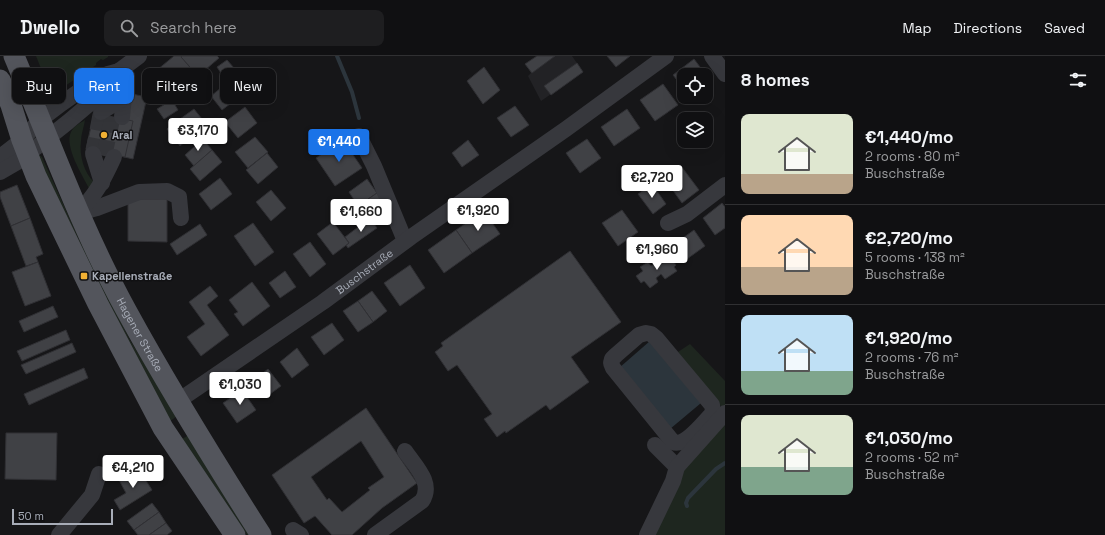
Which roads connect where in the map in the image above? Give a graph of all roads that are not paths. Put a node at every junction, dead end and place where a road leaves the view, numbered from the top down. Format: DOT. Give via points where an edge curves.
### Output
graph roads {
  1 [pos="14,56"];
  2 [pos="139,56"];
  3 [pos="666,56"];
  4 [pos="712,56"];
  5 [pos="124,68"];
  6 [pos="725,74"];
  7 [pos="0,80"];
  8 [pos="74,94"];
  9 [pos="88,104"];
  10 [pos="119,104"];
  11 [pos="117,109"];
  12 [pos="40,120"];
  13 [pos="359,136"];
  14 [pos="47,139"];
  15 [pos="25,147"];
  16 [pos="0,156"];
  17 [pos="103,156"];
  18 [pos="0,172"];
  19 [pos="725,185"];
  20 [pos="78,213"];
  21 [pos="181,218"];
  22 [pos="668,223"];
  23 [pos="405,241"];
  24 [pos="178,401"];
  25 [pos="725,412"];
  26 [pos="679,443"];
  27 [pos="654,445"];
  28 [pos="405,451"];
  29 [pos="682,462"];
  30 [pos="99,474"];
  31 [pos="59,535"];
  32 [pos="235,535"];
  33 [pos="261,535"];
  34 [pos="375,535"];
  35 [pos="647,535"];
  1 -- 12 [label="main road, Hagener Straße"];
  2 -- 5 [label="street"];
  3 -- 23 [label="street, Buschstraße"];
  4 -- 6 [label="street"];
  7 -- 15 [label="main road"];
  8 -- 12 [label="street"];
  9 -- 14 [label="street"];
  10 -- 11 [label="street"];
  12 -- 14 [label="main road, Hagener Straße"];
  12 -- 15 [label="street"];
  13 -- 23 [label="street"];
  14 -- 15 [label="street"];
  14 -- 20 [label="main road, Hagener Straße"];
  15 -- 16 [label="street"];
  15 -- 18 [label="street" via="19,162"];
  15 -- 32 [label="main road" via="36,176 84,276 163,428"];
  17 -- 20 [label="street" via="102,183"];
  19 -- 22 [label="street" via="687,214"];
  20 -- 21 [label="street" via="139,192 167,191 179,197"];
  20 -- 24 [label="main road, Hagener Straße" via="126,309"];
  23 -- 24 [label="street, Buschstraße" via="323,302"];
  24 -- 33 [label="main road, Hagener Straße"];
  25 -- 29 [label="street"];
  26 -- 26 [label="street" via="711,415 712,405 656,338 651,334 639,335 612,359 611,363 668,437"];
  26 -- 29 [label="street"];
  27 -- 29 [label="street"];
  28 -- 34 [label="street" via="424,478 427,490 425,496 422,501"];
  29 -- 35 [label="street"];
  30 -- 31 [label="street" via="92,495"];
}
